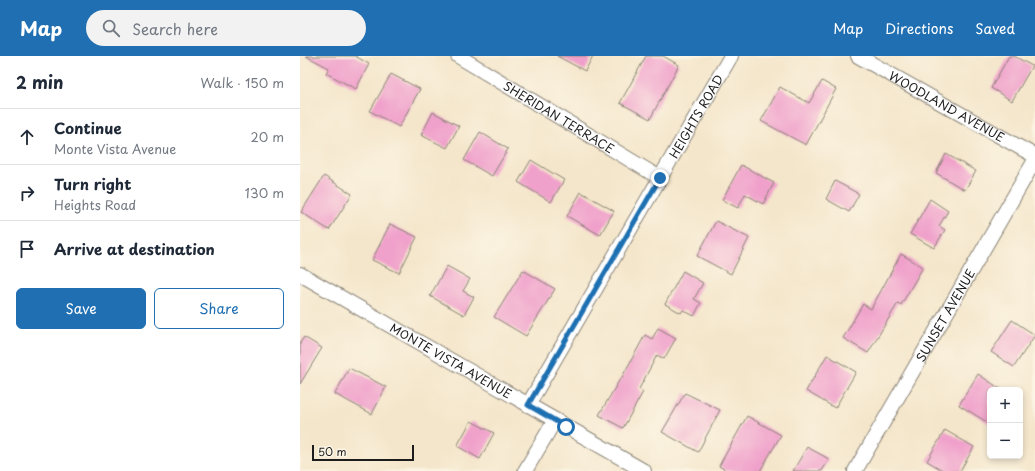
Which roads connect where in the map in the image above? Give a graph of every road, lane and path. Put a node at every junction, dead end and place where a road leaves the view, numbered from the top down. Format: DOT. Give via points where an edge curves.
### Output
graph roads {
  1 [pos="458,56"];
  2 [pos="731,56"];
  3 [pos="858,56"];
  4 [pos="1035,156"];
  5 [pos="1035,160"];
  6 [pos="660,178"];
  7 [pos="300,275"];
  8 [pos="528,405"];
  9 [pos="555,420"];
  10 [pos="525,471"];
  11 [pos="644,471"];
  12 [pos="855,471"];
  1 -- 6 [label="street, SHERIDAN TERRACE"];
  2 -- 6 [label="street, HEIGHTS ROAD"];
  3 -- 4 [label="street, WOODLAND AVENUE"];
  5 -- 12 [label="street, SUNSET AVENUE"];
  6 -- 8 [label="street, HEIGHTS ROAD"];
  7 -- 8 [label="street, MONTE VISTA AVENUE"];
  8 -- 9 [label="street, MONTE VISTA AVENUE"];
  9 -- 10 [label="street"];
  9 -- 11 [label="street, MONTE VISTA AVENUE"];
}
